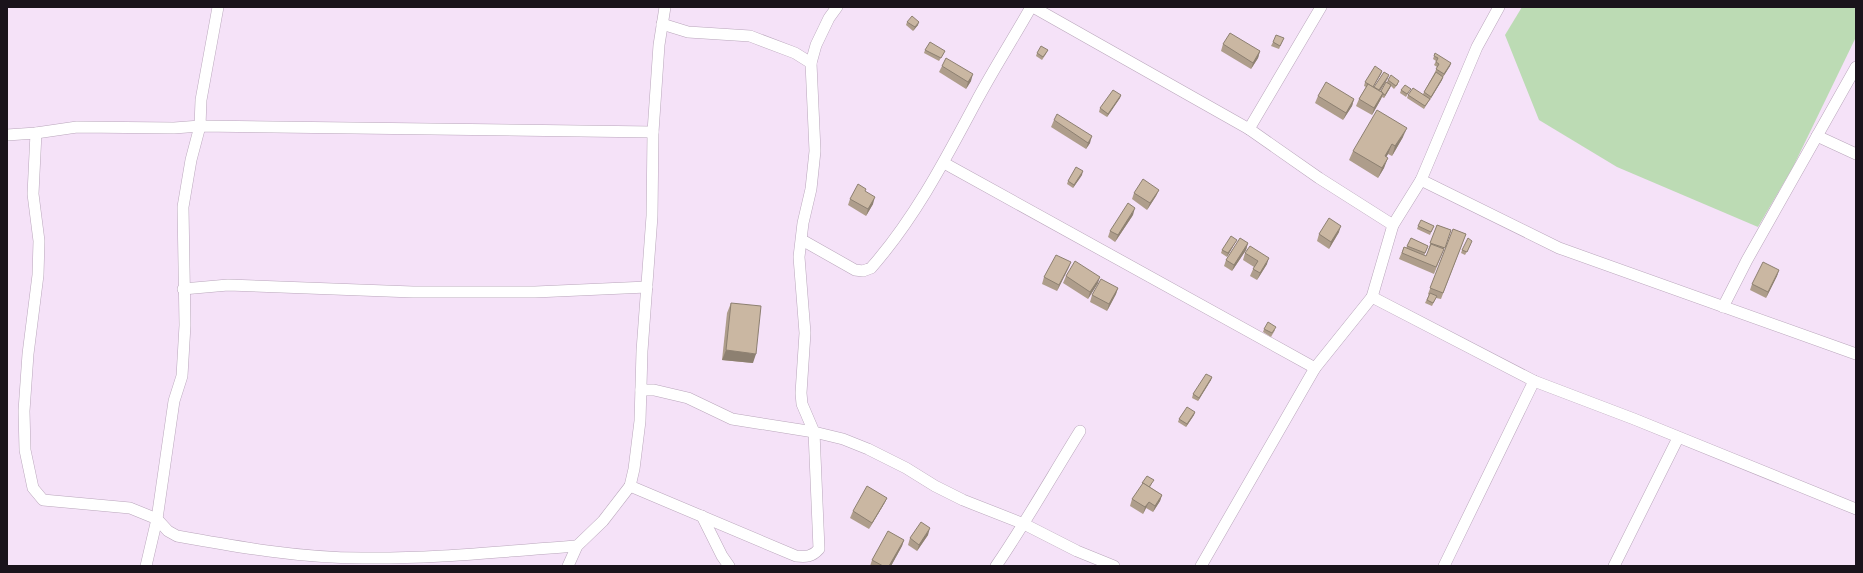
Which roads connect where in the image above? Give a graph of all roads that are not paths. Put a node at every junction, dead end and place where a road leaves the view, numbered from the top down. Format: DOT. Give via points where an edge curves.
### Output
graph roads {
  1 [pos="218,7"];
  2 [pos="665,7"];
  3 [pos="838,7"];
  4 [pos="1032,7"];
  5 [pos="1321,7"];
  6 [pos="1499,7"];
  7 [pos="662,24"];
  8 [pos="811,63"];
  9 [pos="1856,67"];
  10 [pos="200,126"];
  11 [pos="1250,129"];
  12 [pos="653,132"];
  13 [pos="36,133"];
  14 [pos="7,135"];
  15 [pos="1817,136"];
  16 [pos="1856,154"];
  17 [pos="944,163"];
  18 [pos="1421,180"];
  19 [pos="1393,225"];
  20 [pos="802,240"];
  21 [pos="648,287"];
  22 [pos="183,289"];
  23 [pos="1372,297"];
  24 [pos="1723,307"];
  25 [pos="1856,354"];
  26 [pos="1315,368"];
  27 [pos="1534,381"];
  28 [pos="641,390"];
  29 [pos="1080,431"];
  30 [pos="814,432"];
  31 [pos="1678,438"];
  32 [pos="630,486"];
  33 [pos="1856,509"];
  34 [pos="702,516"];
  35 [pos="157,518"];
  36 [pos="1024,524"];
  37 [pos="577,546"];
  38 [pos="146,566"];
  39 [pos="568,566"];
  40 [pos="729,566"];
  41 [pos="996,566"];
  42 [pos="1114,566"];
  43 [pos="1201,566"];
  44 [pos="1444,566"];
  45 [pos="1614,566"];
  1 -- 10 [label="street" via="201,100"];
  2 -- 7 [label="street"];
  3 -- 8 [label="street" via="829,18 816,45"];
  4 -- 11 [label="street"];
  4 -- 17 [label="street" via="977,100"];
  5 -- 11 [label="street"];
  6 -- 18 [label="street" via="1477,47"];
  7 -- 8 [label="street" via="688,32 750,36 795,53"];
  7 -- 12 [label="street"];
  8 -- 20 [label="street" via="815,151"];
  9 -- 15 [label="street"];
  10 -- 12 [label="street"];
  10 -- 13 [label="street" via="77,127"];
  10 -- 22 [label="street" via="183,206"];
  11 -- 19 [label="street" via="1319,178"];
  12 -- 21 [label="street"];
  13 -- 14 [label="street"];
  13 -- 35 [label="street" via="33,194 39,241 38,275 24,411 25,450 33,488 43,500 130,508"];
  15 -- 16 [label="street"];
  15 -- 24 [label="street"];
  17 -- 20 [label="street" via="906,226 871,268 864,271 855,270"];
  17 -- 26 [label="street"];
  18 -- 19 [label="street"];
  18 -- 24 [label="street" via="1559,248"];
  19 -- 23 [label="street"];
  20 -- 30 [label="street" via="798,257 805,333 801,393 802,404"];
  21 -- 22 [label="street" via="535,292 413,292 228,285"];
  21 -- 28 [label="street"];
  22 -- 35 [label="street" via="185,325 182,376 174,401"];
  23 -- 26 [label="street"];
  23 -- 27 [label="street"];
  24 -- 25 [label="street"];
  26 -- 43 [label="street"];
  27 -- 31 [label="street"];
  27 -- 44 [label="street"];
  28 -- 30 [label="street" via="654,390 688,398 739,420"];
  28 -- 32 [label="street" via="638,442"];
  29 -- 36 [label="street"];
  30 -- 34 [label="street" via="819,549 814,555 796,556"];
  30 -- 36 [label="street" via="843,439 868,449 963,500"];
  31 -- 33 [label="street"];
  31 -- 45 [label="street"];
  32 -- 34 [label="street"];
  32 -- 37 [label="street" via="603,521"];
  34 -- 40 [label="street"];
  35 -- 37 [label="street" via="168,531 177,536 260,550 360,558 457,556"];
  35 -- 38 [label="street"];
  36 -- 41 [label="street"];
  36 -- 42 [label="street" via="1077,551"];
  37 -- 39 [label="street"];
}
